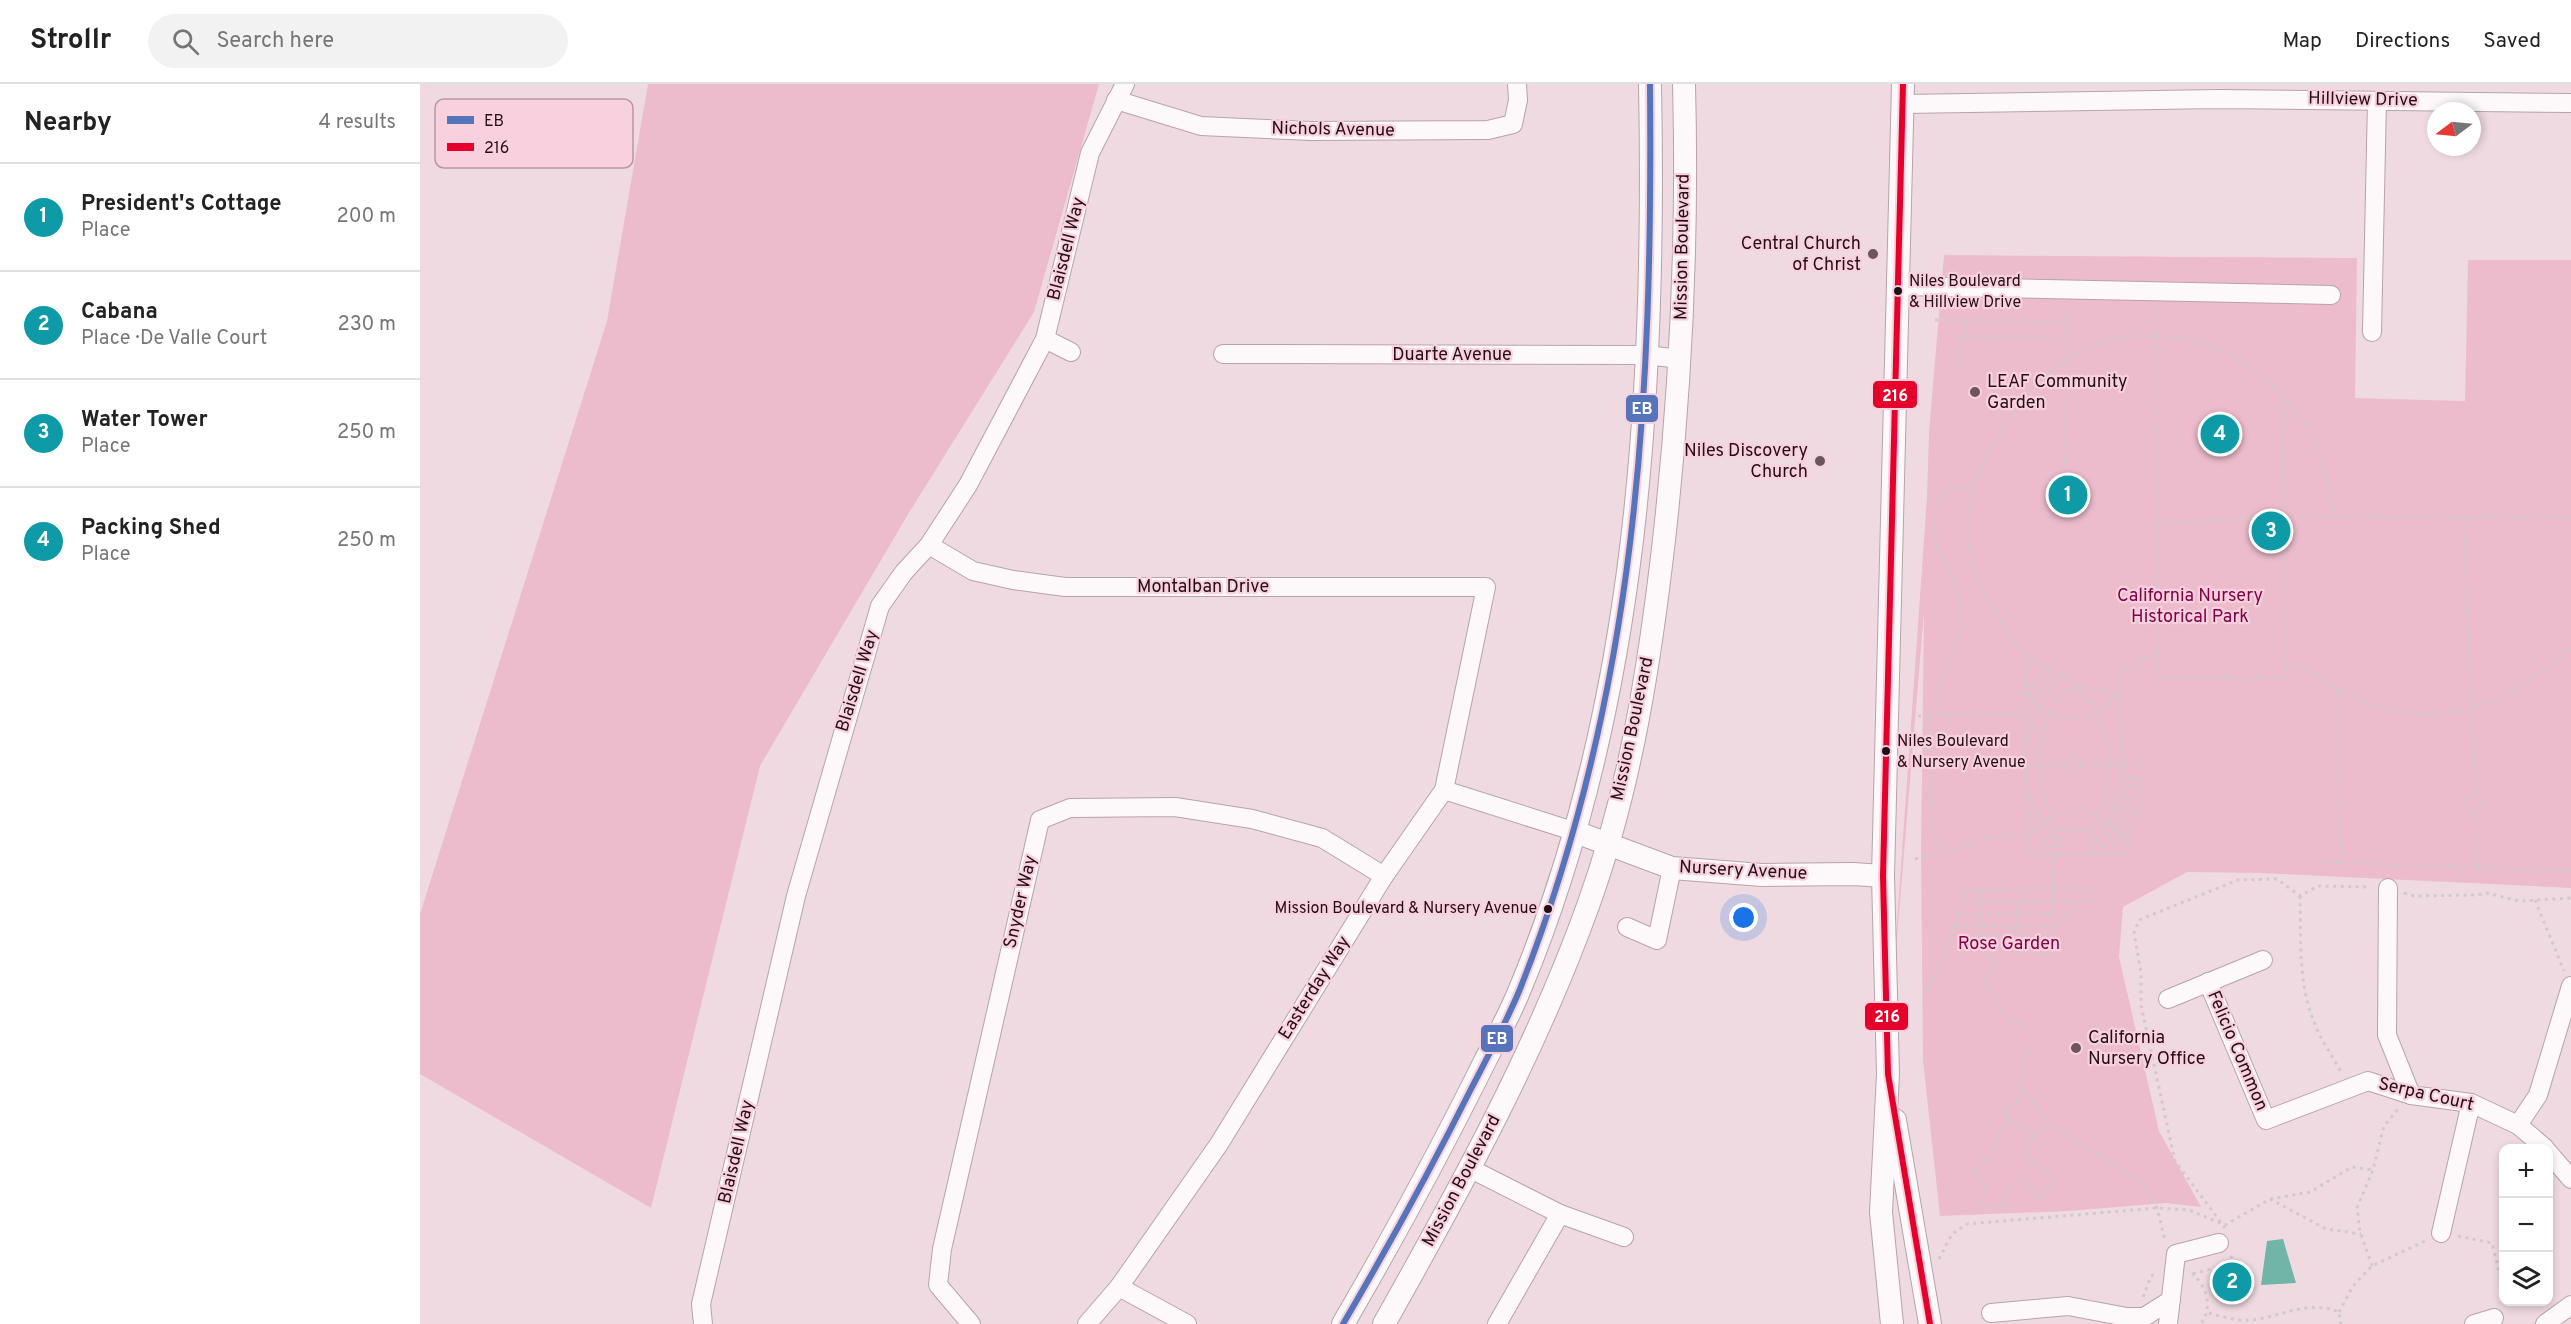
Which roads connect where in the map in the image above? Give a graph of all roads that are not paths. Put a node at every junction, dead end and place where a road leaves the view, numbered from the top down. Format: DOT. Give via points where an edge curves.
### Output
graph roads {
  1 [pos="1125,84"];
  2 [pos="1517,84"];
  3 [pos="1650,84"];
  4 [pos="1684,84"];
  5 [pos="2218,91"];
  6 [pos="1903,94"];
  7 [pos="1116,100"];
  8 [pos="2377,101"];
  9 [pos="2571,103"];
  10 [pos="1898,286"];
  11 [pos="2331,295"];
  12 [pos="2372,332"];
  13 [pos="1045,339"];
  14 [pos="1071,352"];
  15 [pos="1223,354"];
  16 [pos="1646,355"];
  17 [pos="1680,359"];
  18 [pos="929,545"];
  19 [pos="1486,587"];
  20 [pos="1444,790"];
  21 [pos="1574,831"];
  22 [pos="1607,844"];
  23 [pos="1672,868"];
  24 [pos="1384,876"];
  25 [pos="1883,876"];
  26 [pos="2388,888"];
  27 [pos="1627,927"];
  28 [pos="2263,960"];
  29 [pos="2208,982"];
  30 [pos="2570,986"];
  31 [pos="2168,999"];
  32 [pos="1888,1074"];
  33 [pos="2411,1095"];
  34 [pos="2472,1103"];
  35 [pos="2266,1120"];
  36 [pos="2518,1125"];
  37 [pos="2539,1144"];
  38 [pos="2553,1158"];
  39 [pos="1471,1169"];
  40 [pos="2571,1179"];
  41 [pos="1560,1214"];
  42 [pos="2441,1233"];
  43 [pos="1624,1237"];
  44 [pos="2219,1243"];
  45 [pos="1119,1287"];
  46 [pos="2171,1300"];
  47 [pos="2571,1305"];
  48 [pos="1991,1313"];
  49 [pos="2058,1316"];
  50 [pos="2494,1318"];
  51 [pos="703,1324"];
  52 [pos="971,1324"];
  53 [pos="1087,1324"];
  54 [pos="1186,1324"];
  55 [pos="1343,1324"];
  56 [pos="1384,1324"];
  57 [pos="1497,1324"];
  58 [pos="1892,1324"];
  59 [pos="1930,1324"];
  60 [pos="2168,1324"];
  61 [pos="2474,1324"];
  62 [pos="2545,1324"];
  1 -- 7 [label="street, Blaisdell Way"];
  2 -- 7 [label="street, Nichols Avenue" via="1513,124 1488,130 1311,131 1201,126"];
  3 -- 16 [label="main road, Mission Boulevard"];
  4 -- 17 [label="main road, Mission Boulevard"];
  5 -- 6 [label="street, Hillview Drive"];
  5 -- 8 [label="street, Hillview Drive"];
  6 -- 10 [label="main road"];
  7 -- 13 [label="street, Blaisdell Way" via="1090,153"];
  8 -- 9 [label="street, Hillview Drive"];
  8 -- 12 [label="street"];
  10 -- 11 [label="street"];
  10 -- 25 [label="main road"];
  13 -- 14 [label="street"];
  13 -- 18 [label="street, Blaisdell Way" via="968,485"];
  15 -- 16 [label="street, Duarte Avenue"];
  16 -- 17 [label="street, Duarte Avenue"];
  16 -- 21 [label="main road, Mission Boulevard" via="1635,501 1620,623 1595,752"];
  17 -- 22 [label="main road, Mission Boulevard" via="1667,512 1647,669 1632,755"];
  18 -- 19 [label="street, Montalban Drive" via="973,571 1065,587"];
  18 -- 51 [label="street, Blaisdell Way" via="880,606 846,720 796,896 701,1304"];
  19 -- 20 [label="street, Easterday Way"];
  20 -- 21 [label="street"];
  20 -- 24 [label="street, Easterday Way"];
  21 -- 22 [label="main road, Nursery Avenue"];
  21 -- 55 [label="main road, Mission Boulevard" via="1558,889 1519,992 1441,1150"];
  22 -- 23 [label="main road, Nursery Avenue"];
  22 -- 39 [label="main road, Mission Boulevard" via="1590,901 1552,996"];
  23 -- 25 [label="main road, Nursery Avenue" via="1762,875"];
  23 -- 27 [label="street" via="1658,940"];
  24 -- 45 [label="street, Easterday Way" via="1219,1144"];
  24 -- 52 [label="street, Snyder Way" via="1322,838 1175,807 1070,808 1040,820 942,1249 938,1285"];
  25 -- 32 [label="main road"];
  26 -- 33 [label="street" via="2387,1035"];
  28 -- 29 [label="street, Felicio Common"];
  29 -- 31 [label="street, Felicio Common"];
  29 -- 35 [label="street, Felicio Common"];
  30 -- 36 [label="street" via="2538,1095"];
  32 -- 58 [label="main road" via="1881,1212"];
  32 -- 59 [label="main road"];
  33 -- 34 [label="street, Serpa Court"];
  33 -- 35 [label="street, Serpa Court" via="2368,1081"];
  34 -- 36 [label="street, Serpa Court"];
  34 -- 42 [label="street"];
  36 -- 37 [label="street, Serpa Court"];
  38 -- 40 [label="street"];
  39 -- 41 [label="street"];
  39 -- 56 [label="main road, Mission Boulevard"];
  41 -- 43 [label="street"];
  41 -- 57 [label="street"];
  44 -- 46 [label="street" via="2176,1254"];
  45 -- 53 [label="street, Easterday Way"];
  45 -- 54 [label="street"];
  46 -- 49 [label="street" via="2144,1317 2068,1306"];
  46 -- 60 [label="street"];
  47 -- 62 [label="street"];
  48 -- 49 [label="street"];
  50 -- 61 [label="street"];
}
